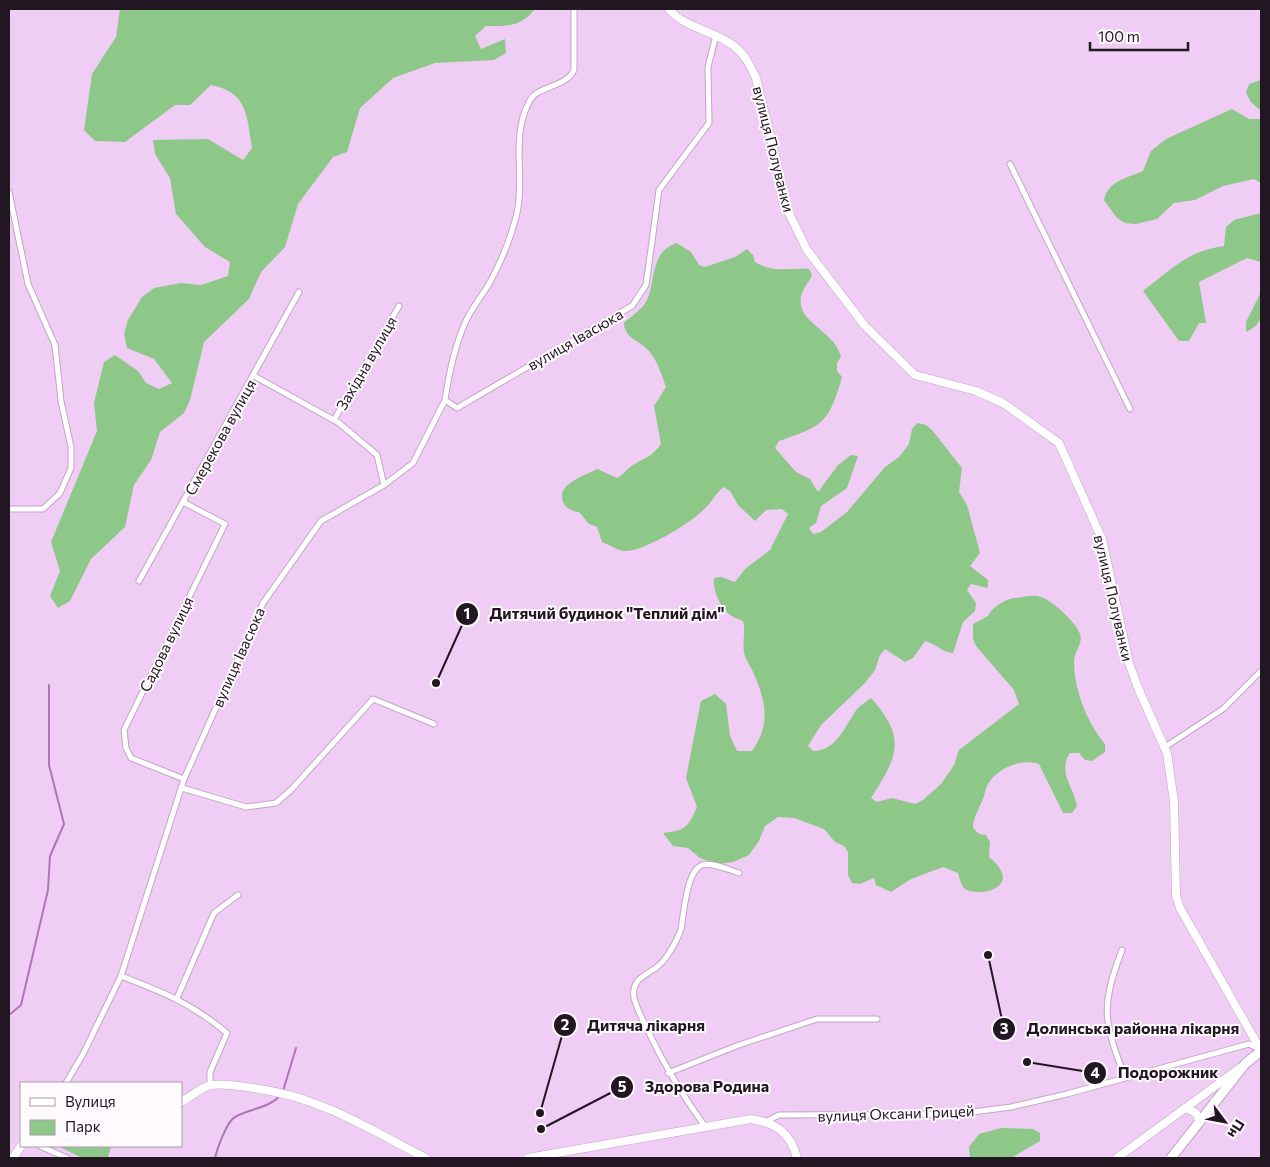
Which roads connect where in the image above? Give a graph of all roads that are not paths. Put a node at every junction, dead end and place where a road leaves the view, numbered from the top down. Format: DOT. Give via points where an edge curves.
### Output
graph roads {
  1 [pos="574,9"];
  2 [pos="669,9"];
  3 [pos="716,35"];
  4 [pos="1010,164"];
  5 [pos="9,192"];
  6 [pos="299,292"];
  7 [pos="399,306"];
  8 [pos="254,376"];
  9 [pos="445,400"];
  10 [pos="1130,409"];
  11 [pos="334,420"];
  12 [pos="384,485"];
  13 [pos="183,502"];
  14 [pos="9,509"];
  15 [pos="139,581"];
  16 [pos="1261,671"];
  17 [pos="434,724"];
  18 [pos="1165,747"];
  19 [pos="184,779"];
  20 [pos="182,788"];
  21 [pos="739,873"];
  22 [pos="238,895"];
  23 [pos="1122,950"];
  24 [pos="122,976"];
  25 [pos="177,998"];
  26 [pos="877,1019"];
  27 [pos="1259,1049"];
  28 [pos="1247,1062"];
  29 [pos="668,1074"];
  30 [pos="1125,1078"];
  31 [pos="67,1082"];
  32 [pos="210,1085"];
  33 [pos="182,1101"];
  34 [pos="1186,1108"];
  35 [pos="767,1121"];
  36 [pos="1200,1122"];
  37 [pos="706,1129"];
  38 [pos="20,1147"];
  39 [pos="42,1147"];
  40 [pos="13,1158"];
  41 [pos="67,1158"];
  42 [pos="426,1158"];
  43 [pos="528,1158"];
  44 [pos="797,1158"];
  45 [pos="1117,1158"];
  46 [pos="1171,1158"];
  1 -- 9 [label="street, вулиця Івасюка" via="573,74 531,98 525,110 517,150 520,182 516,216 489,284 466,321 456,347"];
  2 -- 3 [label="street, вулиця Полуванки" via="689,24"];
  3 -- 9 [label="street, вулиця Івасюка" via="708,66 709,122 657,195 646,285 632,306 457,408"];
  3 -- 18 [label="street, вулиця Полуванки" via="734,45 748,60 756,78 789,212 807,250 865,326 915,375 976,390 1003,402 1059,443 1102,539 1129,663"];
  4 -- 10 [label="street"];
  5 -- 14 [label="street" via="28,284 55,344 70,447 70,468 60,493 43,509"];
  6 -- 8 [label="street, Смерекова вулиця"];
  7 -- 11 [label="street, Західна вулиця"];
  8 -- 11 [label="street"];
  8 -- 13 [label="street, Смерекова вулиця"];
  9 -- 12 [label="street, вулиця Івасюка" via="413,463"];
  11 -- 12 [label="street" via="377,455"];
  12 -- 19 [label="street, вулиця Івасюка" via="321,521 262,602"];
  13 -- 15 [label="street, Смерекова вулиця"];
  13 -- 19 [label="street, Садова вулиця" via="225,524 124,730 131,758"];
  16 -- 18 [label="street" via="1223,709"];
  17 -- 20 [label="street" via="373,699 276,803 246,807"];
  18 -- 27 [label="street, вулиця Полуванки" via="1174,801 1176,896"];
  19 -- 20 [label="street, вулиця Івасюка"];
  20 -- 24 [label="street, вулиця Івасюка"];
  21 -- 29 [label="street" via="710,864 696,869 676,942 666,959 638,978 635,986 634,997 640,1013"];
  22 -- 25 [label="street" via="214,913"];
  23 -- 30 [label="street" via="1110,985 1106,1022"];
  24 -- 25 [label="street"];
  24 -- 31 [label="street, вулиця Івасюка"];
  25 -- 32 [label="street" via="202,1012 227,1033 210,1072"];
  26 -- 29 [label="street" via="817,1019 739,1045"];
  27 -- 28 [label="main road"];
  27 -- 30 [label="street, вулиця Оксани Грицей" via="1249,1044"];
  28 -- 34 [label="street"];
  28 -- 36 [label="main road"];
  29 -- 37 [label="street"];
  30 -- 35 [label="street, вулиця Оксани Грицей" via="1011,1107 957,1114 778,1115"];
  32 -- 33 [label="street"];
  32 -- 42 [label="street" via="270,1090 319,1103"];
  34 -- 36 [label="street" via="1196,1113"];
  34 -- 45 [label="street"];
  35 -- 37 [label="street" via="752,1119"];
  35 -- 44 [label="street" via="787,1135"];
  36 -- 46 [label="main road"];
  37 -- 43 [label="street"];
  38 -- 40 [label="street"];
  39 -- 41 [label="street"];
}
